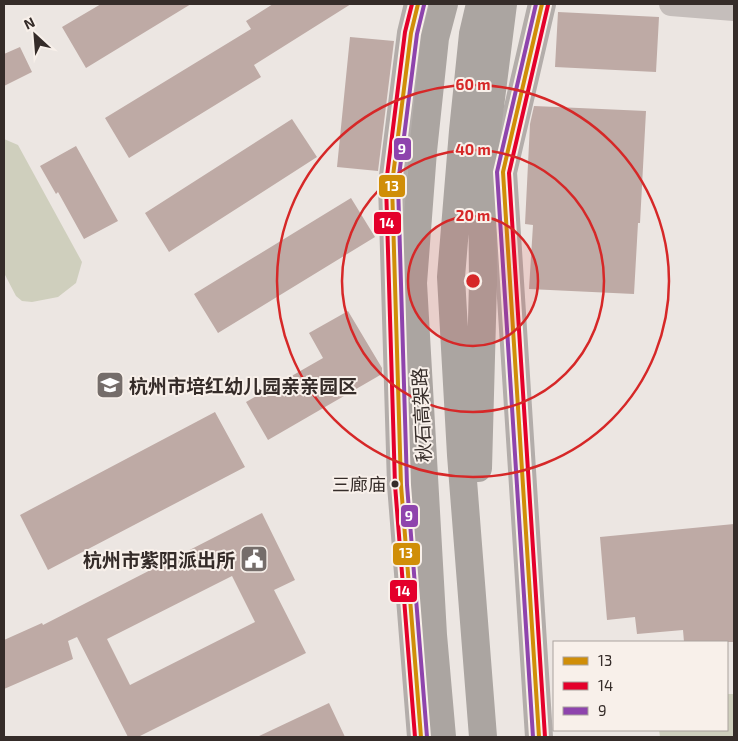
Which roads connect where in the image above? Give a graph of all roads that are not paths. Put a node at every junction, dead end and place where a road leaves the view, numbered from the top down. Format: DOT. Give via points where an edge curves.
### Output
graph roads {
  1 [pos="418,4"];
  2 [pos="444,4"];
  3 [pos="480,4"];
  4 [pos="503,4"];
  5 [pos="542,4"];
  6 [pos="671,4"];
  7 [pos="734,9"];
  8 [pos="475,625"];
  9 [pos="421,737"];
  10 [pos="442,737"];
  11 [pos="483,737"];
  12 [pos="539,737"];
  1 -- 9 [label="main road" via="411,33 392,184 401,485"];
  2 -- 10 [label="highway, 秋石高架路" via="435,38 414,283 433,635"];
  3 -- 8 [label="highway, 秋石高架路" via="473,34 464,121 452,277 461,455"];
  4 -- 8 [label="highway" via="482,169 483,283"];
  5 -- 12 [label="main road" via="503,172"];
  6 -- 7 [label="street"];
  8 -- 11 [label="highway, 秋石高架路"];
}
